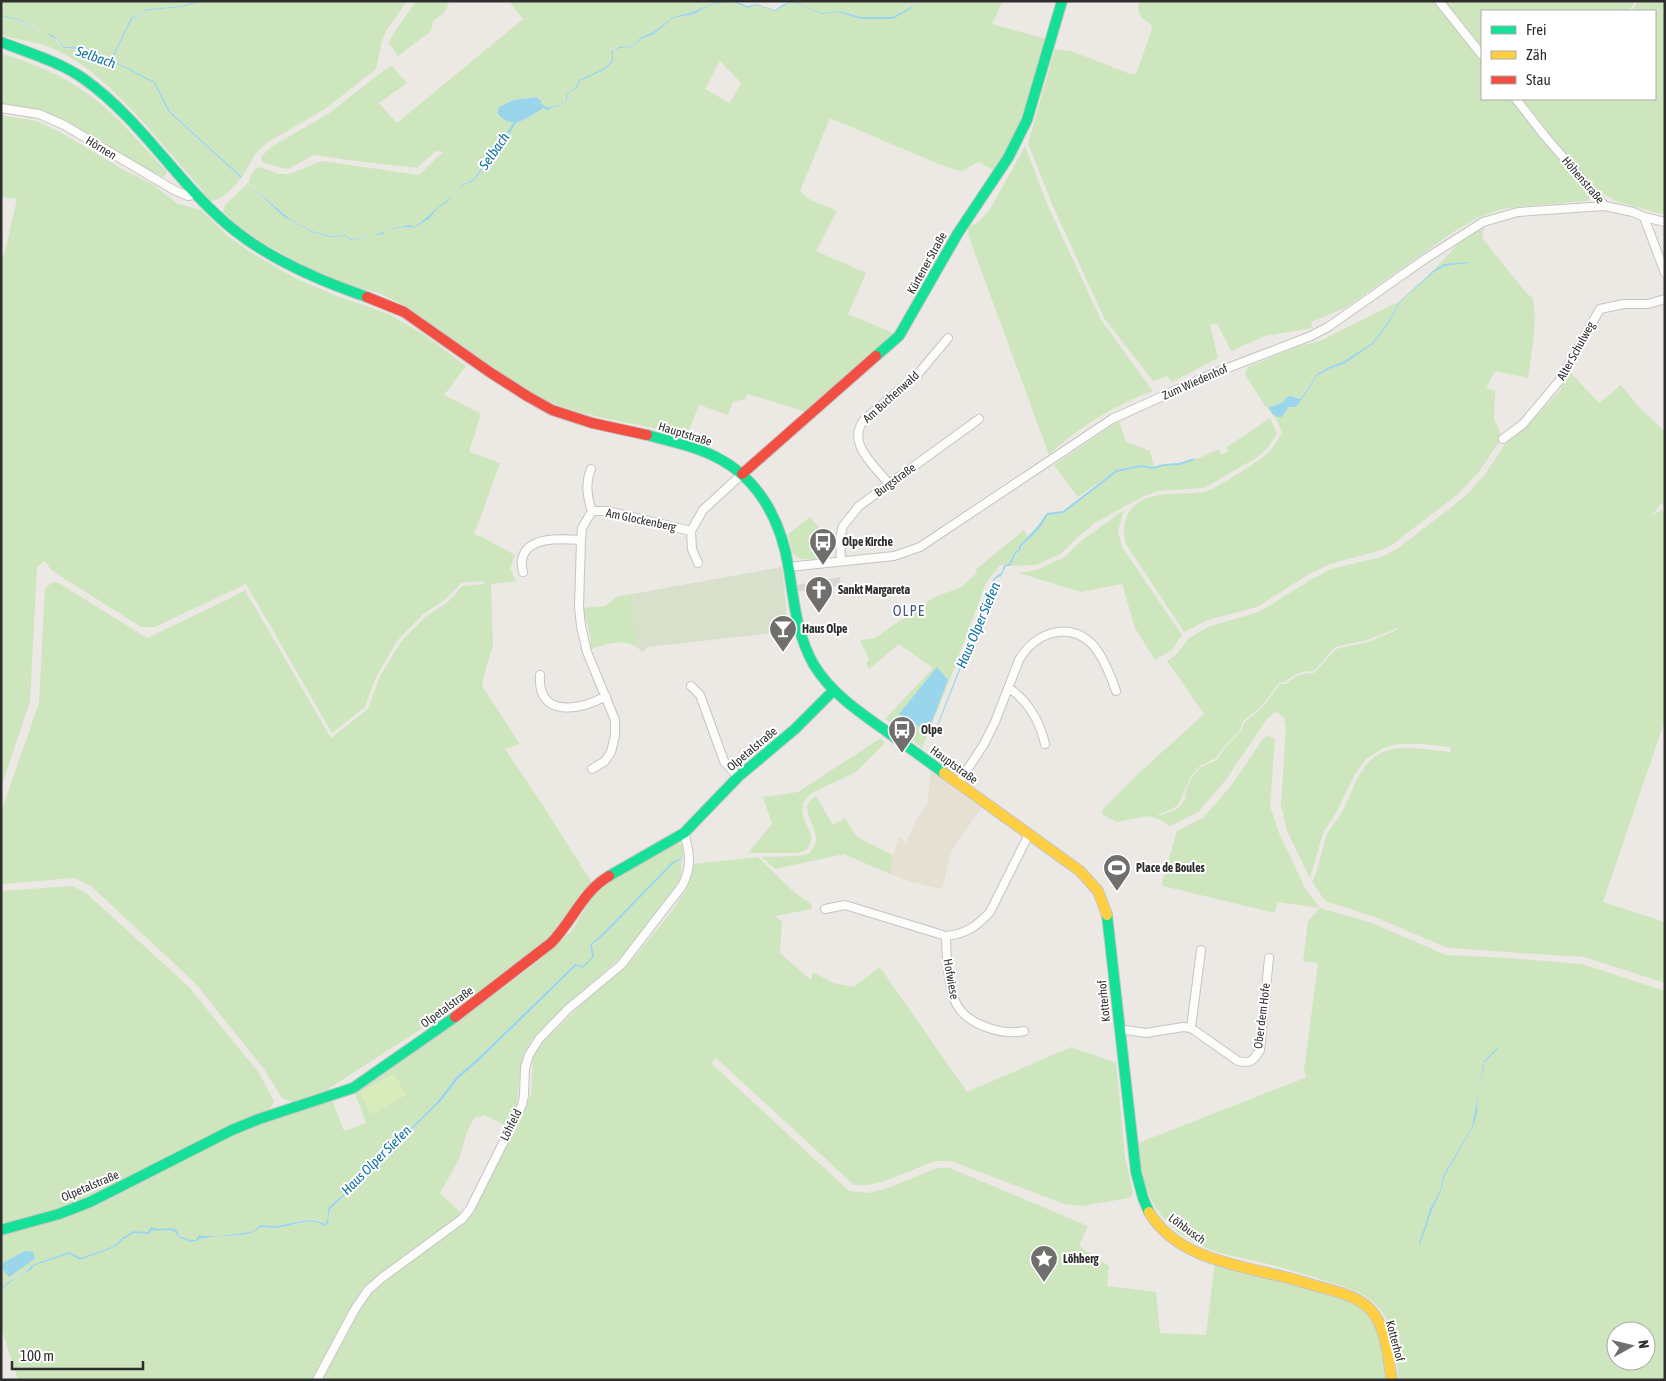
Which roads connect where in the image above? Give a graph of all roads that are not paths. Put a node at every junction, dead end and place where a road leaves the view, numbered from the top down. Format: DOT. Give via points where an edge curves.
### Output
graph roads {
  1 [pos="1062,1"];
  2 [pos="1438,1"];
  3 [pos="1,42"];
  4 [pos="1481,54"];
  5 [pos="1517,100"];
  6 [pos="1,108"];
  7 [pos="197,194"];
  8 [pos="1606,206"];
  9 [pos="1644,216"];
  10 [pos="1665,222"];
  11 [pos="1665,273"];
  12 [pos="1665,299"];
  13 [pos="948,338"];
  14 [pos="979,419"];
  15 [pos="1503,440"];
  16 [pos="591,469"];
  17 [pos="742,474"];
  18 [pos="888,484"];
  19 [pos="592,511"];
  20 [pos="690,531"];
  21 [pos="581,540"];
  22 [pos="841,560"];
  23 [pos="698,563"];
  24 [pos="788,567"];
  25 [pos="523,572"];
  26 [pos="540,675"];
  27 [pos="691,686"];
  28 [pos="1009,688"];
  29 [pos="833,691"];
  30 [pos="1116,691"];
  31 [pos="606,696"];
  32 [pos="1045,744"];
  33 [pos="592,769"];
  34 [pos="738,777"];
  35 [pos="958,784"];
  36 [pos="684,833"];
  37 [pos="1030,834"];
  38 [pos="825,909"];
  39 [pos="946,936"];
  40 [pos="1201,950"];
  41 [pos="1269,958"];
  42 [pos="1191,1028"];
  43 [pos="1119,1029"];
  44 [pos="1024,1031"];
  45 [pos="1142,1198"];
  46 [pos="1,1230"];
  47 [pos="1229,1264"];
  48 [pos="317,1380"];
  49 [pos="1392,1380"];
  1 -- 17 [label="street, Kürtener Straße" via="1022,132 958,233 899,336"];
  2 -- 4 [label="street"];
  3 -- 7 [label="street" via="67,68 95,86 129,118"];
  5 -- 8 [label="street, Höhenstraße"];
  6 -- 7 [label="street, Hörnen" via="39,114 64,125 174,190 188,196"];
  7 -- 17 [label="street, Hauptstraße" via="233,229 279,260 404,312 536,402 598,424 694,448 718,458"];
  8 -- 9 [label="street, Höhenstraße"];
  8 -- 22 [label="street, Zum Wiedenhof" via="1507,214 1483,222 1328,327 1112,419 920,547 894,556"];
  9 -- 10 [label="street, Höhenstraße"];
  9 -- 11 [label="street"];
  12 -- 15 [label="street, Alter Schulweg" via="1600,309 1560,380 1523,424"];
  13 -- 18 [label="street, Am Buchenwald" via="918,374 859,427 857,441"];
  14 -- 18 [label="street, Burgstraße"];
  16 -- 19 [label="street, Am Glockenberg" via="587,484"];
  17 -- 20 [label="street, Am Glockenberg" via="703,510"];
  17 -- 24 [label="street, Hauptstraße" via="762,497 777,522"];
  18 -- 22 [label="street, Burgstraße" via="859,506 843,526"];
  19 -- 20 [label="street, Am Glockenberg" via="608,511"];
  19 -- 21 [label="street, Am Glockenberg" via="582,528"];
  20 -- 23 [label="street, Am Glockenberg"];
  21 -- 25 [label="street" via="550,539 534,544 522,559"];
  21 -- 31 [label="street, Am Glockenberg" via="581,626 587,652"];
  22 -- 24 [label="street, Zum Wiedenhof"];
  24 -- 29 [label="street, Hauptstraße" via="803,642 819,673"];
  26 -- 31 [label="street" via="542,694 557,706 582,707"];
  27 -- 34 [label="street" via="700,694 724,761"];
  28 -- 30 [label="street" via="1019,660 1031,644 1048,634 1069,632 1093,645"];
  28 -- 32 [label="street" via="1027,704 1043,733"];
  28 -- 35 [label="street" via="984,744"];
  29 -- 34 [label="street, Olpetalstraße" via="795,730"];
  29 -- 35 [label="street, Hauptstraße"];
  31 -- 33 [label="street, Am Glockenberg" via="615,720 616,736 605,761"];
  34 -- 36 [label="street, Olpetalstraße"];
  35 -- 37 [label="street, Hauptstraße"];
  36 -- 46 [label="street, Olpetalstraße" via="600,881 551,943 470,1007 353,1088 232,1130 90,1202"];
  36 -- 48 [label="street, Löhfeld" via="689,863 688,875 682,886 621,965 568,1009 539,1039 529,1055 522,1105 470,1209 462,1219 368,1290"];
  37 -- 39 [label="street" via="990,912 970,930"];
  37 -- 43 [label="street, Kotterhof" via="1093,882 1104,903"];
  38 -- 39 [label="street" via="845,905"];
  39 -- 44 [label="street, Hofwiese" via="950,989 960,1012 995,1031"];
  40 -- 42 [label="street"];
  41 -- 42 [label="street, Ober dem Hofe" via="1260,1050 1254,1059 1246,1063 1238,1061"];
  42 -- 43 [label="street" via="1146,1033"];
  43 -- 45 [label="street, Kotterhof"];
  45 -- 47 [label="street, Löhbusch" via="1155,1221 1168,1234 1194,1252"];
  47 -- 49 [label="street, Kotterhof" via="1344,1293 1360,1301 1372,1311 1380,1325"];
}
